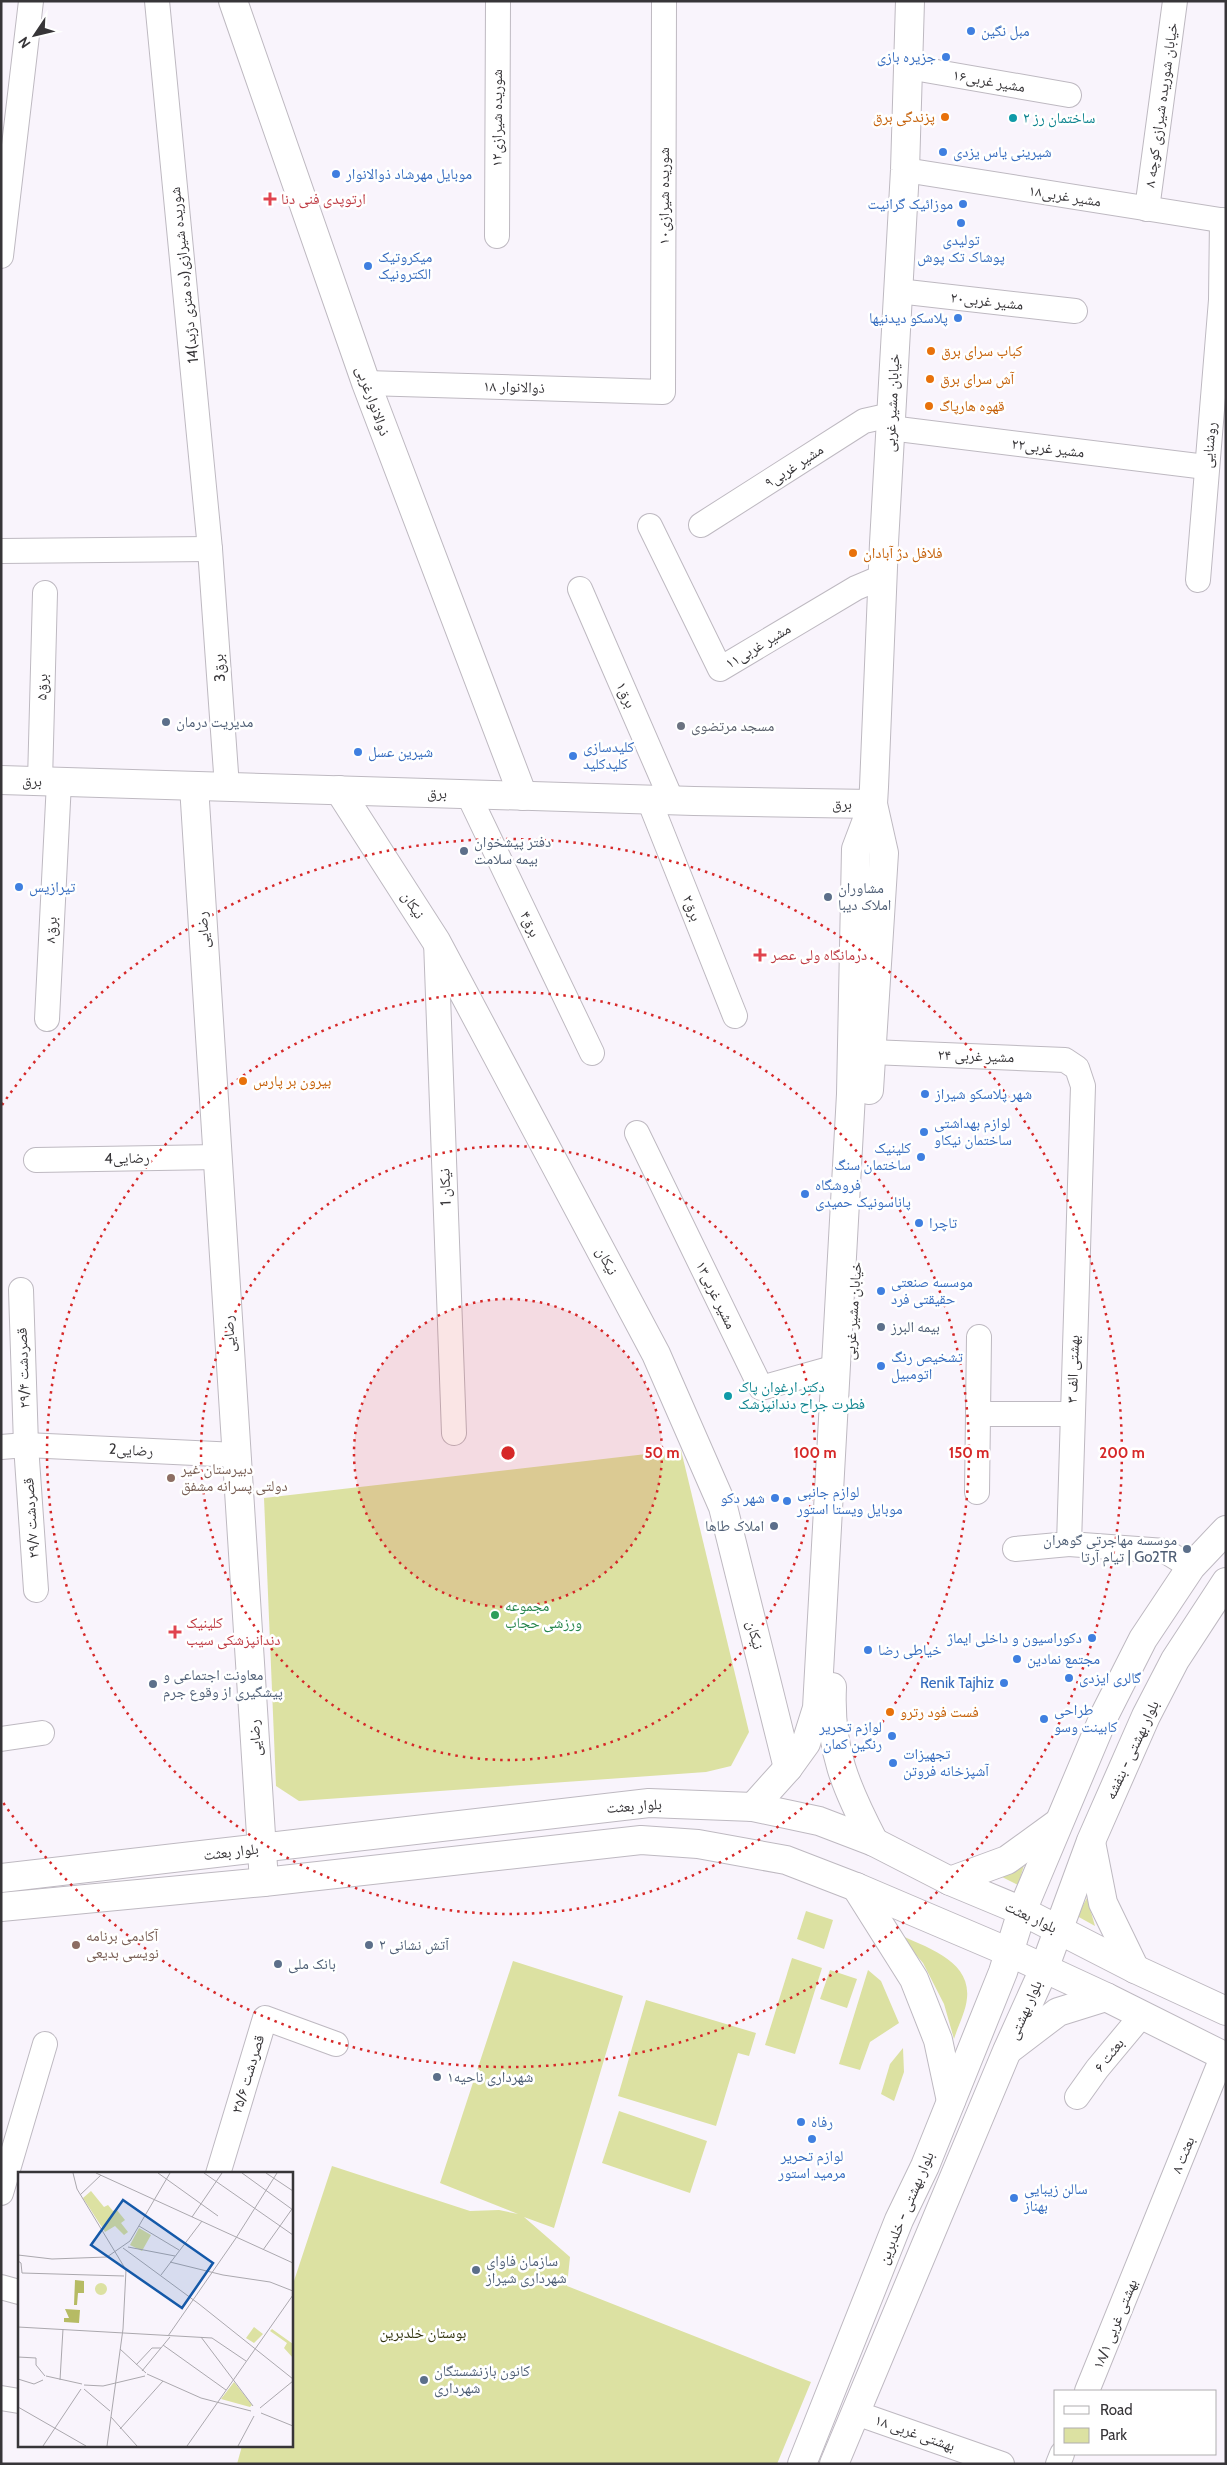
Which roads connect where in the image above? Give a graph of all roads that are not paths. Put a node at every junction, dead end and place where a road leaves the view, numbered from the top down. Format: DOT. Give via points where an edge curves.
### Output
graph roads {
  1 [pos="30,1"];
  2 [pos="157,1"];
  3 [pos="233,1"];
  4 [pos="498,1"];
  5 [pos="664,1"];
  6 [pos="910,1"];
  7 [pos="1175,1"];
  8 [pos="908,67"];
  9 [pos="1069,94"];
  10 [pos="905,170"];
  11 [pos="1147,208"];
  12 [pos="1224,221"];
  13 [pos="497,236"];
  14 [pos="1,256"];
  15 [pos="898,291"];
  16 [pos="1075,311"];
  17 [pos="366,383"];
  18 [pos="663,392"];
  19 [pos="890,422"];
  20 [pos="1206,467"];
  21 [pos="701,525"];
  22 [pos="650,526"];
  23 [pos="210,549"];
  24 [pos="1,551"];
  25 [pos="882,577"];
  26 [pos="1198,580"];
  27 [pos="580,589"];
  28 [pos="45,592"];
  29 [pos="1,780"];
  30 [pos="49,781"];
  31 [pos="194,786"];
  32 [pos="227,787"];
  33 [pos="339,790"];
  34 [pos="468,794"];
  35 [pos="523,796"];
  36 [pos="661,800"];
  37 [pos="873,804"];
  38 [pos="436,941"];
  39 [pos="736,1016"];
  40 [pos="47,1019"];
  41 [pos="871,1052"];
  42 [pos="592,1053"];
  43 [pos="1077,1068"];
  44 [pos="637,1133"];
  45 [pos="218,1157"];
  46 [pos="36,1160"];
  47 [pos="21,1290"];
  48 [pos="978,1337"];
  49 [pos="836,1367"];
  50 [pos="978,1414"];
  51 [pos="1071,1414"];
  52 [pos="454,1433"];
  53 [pos="26,1445"];
  54 [pos="1,1447"];
  55 [pos="237,1455"];
  56 [pos="977,1492"];
  57 [pos="1226,1530"];
  58 [pos="1069,1544"];
  59 [pos="1015,1549"];
  60 [pos="1191,1567"];
  61 [pos="1226,1582"];
  62 [pos="36,1590"];
  63 [pos="42,1733"];
  64 [pos="1,1739"];
  65 [pos="806,1743"];
  66 [pos="835,1750"];
  67 [pos="788,1768"];
  68 [pos="753,1807"];
  69 [pos="1058,1823"];
  70 [pos="1091,1841"];
  71 [pos="874,1842"];
  72 [pos="262,1849"];
  73 [pos="1,1878"];
  74 [pos="950,1881"];
  75 [pos="264,1882"];
  76 [pos="856,1887"];
  77 [pos="1,1907"];
  78 [pos="1022,1912"];
  79 [pos="1059,1930"];
  80 [pos="1010,1953"];
  81 [pos="1044,1969"];
  82 [pos="1135,1969"];
  83 [pos="1106,1997"];
  84 [pos="1226,2011"];
  85 [pos="1142,2015"];
  86 [pos="45,2044"];
  87 [pos="336,2044"];
  88 [pos="1007,2051"];
  89 [pos="1224,2056"];
  90 [pos="1077,2097"];
  91 [pos="950,2102"];
  92 [pos="925,2166"];
  93 [pos="219,2172"];
  94 [pos="953,2177"];
  95 [pos="1,2193"];
  96 [pos="1142,2256"];
  97 [pos="1,2287"];
  98 [pos="18,2292"];
  99 [pos="1087,2390"];
  100 [pos="1,2398"];
  101 [pos="18,2402"];
  102 [pos="856,2413"];
  103 [pos="802,2464"];
  104 [pos="834,2464"];
  105 [pos="1002,2464"];
  1 -- 14 [label="street"];
  2 -- 23 [label="street, 14شوریده شیرازی(ده متری دژبد)"];
  3 -- 17 [label="main road, ذوالانوارغربی"];
  4 -- 13 [label="street, شوریده شیرازی۱۲"];
  5 -- 18 [label="street, ۱۰شوریده شیرازی"];
  6 -- 8 [label="main road, خیابان مشیر غربی"];
  7 -- 11 [label="street, خیابان شوریده شیرازی کوچه ۸"];
  8 -- 9 [label="street, مشیر غربی۱۶"];
  8 -- 10 [label="main road, خیابان مشیر غربی"];
  10 -- 11 [label="street, مشیر غربی۱۸"];
  10 -- 15 [label="main road, خیابان مشیر غربی"];
  11 -- 12 [label="street, مشیر غربی۱۸"];
  12 -- 20 [label="street, روشنایی" via="1221,300"];
  15 -- 16 [label="street, مشیر غربی۲۰"];
  15 -- 19 [label="main road, خیابان مشیر غربی"];
  17 -- 18 [label="street, ذوالانوار ۱۸"];
  17 -- 35 [label="main road, ذوالانوارغربی"];
  19 -- 20 [label="street, مشیر غربی۲۲"];
  19 -- 21 [label="street, مشیر غربی۹" via="864,421"];
  19 -- 25 [label="main road, خیابان مشیر غربی"];
  20 -- 26 [label="street, روشنایی"];
  22 -- 25 [label="street, مشیر غربی۱۱" via="720,669 856,588"];
  23 -- 24 [label="street"];
  23 -- 32 [label="street, 3برق"];
  25 -- 37 [label="main road, خیابان مشیر غربی"];
  27 -- 36 [label="street, برق۱"];
  28 -- 30 [label="street, برق۵"];
  29 -- 30 [label="main road, برق"];
  30 -- 31 [label="main road, برق"];
  30 -- 40 [label="street, برق۸"];
  31 -- 32 [label="main road, برق"];
  31 -- 45 [label="main road, رضایی"];
  32 -- 33 [label="main road, برق"];
  33 -- 34 [label="main road, برق"];
  33 -- 38 [label="main road, نیکان"];
  34 -- 35 [label="main road, برق"];
  34 -- 42 [label="street, برق۴"];
  35 -- 36 [label="main road, برق"];
  36 -- 37 [label="main road, برق"];
  36 -- 39 [label="street, برق۲"];
  37 -- 41 [label="main road, خیابان مشیر غربی" via="884,853"];
  37 -- 49 [label="main road, خیابان مشیر غربی" via="856,849 851,1094"];
  38 -- 52 [label="street, نیکان 1"];
  38 -- 67 [label="main road, نیکان" via="656,1354 723,1507"];
  41 -- 43 [label="street, مشیر غربی ۲۴" via="1065,1060"];
  41 -- 66 [label="main road, خیابان مشیر غربی" via="849,1363 831,1711"];
  43 -- 51 [label="street, بهشتی الف ۳" via="1083,1086"];
  44 -- 49 [label="street, مشیر غربی۱۳" via="762,1388"];
  45 -- 46 [label="street, 4رضایی"];
  45 -- 55 [label="main road, رضایی"];
  47 -- 53 [label="street, قصردشت ۲۹/۴"];
  48 -- 50 [label="street"];
  49 -- 65 [label="main road, خیابان مشیر غربی" via="817,1708"];
  50 -- 51 [label="street"];
  50 -- 56 [label="street"];
  51 -- 58 [label="street, بهشتی الف ۳"];
  53 -- 54 [label="street, 2رضایی"];
  53 -- 55 [label="street, 2رضایی"];
  53 -- 62 [label="street, قصردشت ۲۹/۷"];
  55 -- 72 [label="main road, رضایی"];
  57 -- 60 [label="main road"];
  58 -- 59 [label="street"];
  58 -- 60 [label="street" via="1165,1550"];
  60 -- 69 [label="main road" via="1143,1639 1105,1714"];
  61 -- 70 [label="main road, بلوار بهشتی - بنفشه" via="1175,1660 1146,1716"];
  63 -- 64 [label="street"];
  65 -- 66 [label="main road" via="811,1752 821,1757"];
  65 -- 67 [label="main road, خیابان مشیر غربی"];
  66 -- 71 [label="main road, خیابان مشیر غربی" via="850,1795"];
  67 -- 68 [label="main road, خیابان مشیر غربی"];
  68 -- 71 [label="main road, بلوار بعثت" via="818,1821"];
  68 -- 72 [label="main road, بلوار بعثت" via="649,1803"];
  69 -- 74 [label="main road" via="1007,1860"];
  69 -- 78 [label="main road"];
  70 -- 79 [label="main road, بلوار بهشتی - بنفشه"];
  70 -- 82 [label="main road" via="1103,1903"];
  71 -- 74 [label="main road, بلوار بعثت"];
  72 -- 73 [label="main road, بلوار بعثت"];
  72 -- 75 [label="main road, رضایی"];
  74 -- 78 [label="main road, بلوار بعثت"];
  75 -- 76 [label="main road" via="641,1840 698,1844 786,1860"];
  75 -- 77 [label="main road"];
  76 -- 80 [label="main road"];
  76 -- 91 [label="main road" via="914,1979 938,2040"];
  78 -- 79 [label="main road, بلوار بعثت"];
  78 -- 80 [label="main road, بلوار بهشتی - خلدبرین"];
  79 -- 81 [label="main road, بلوار بهشتی"];
  79 -- 82 [label="main road, بلوار بعثت"];
  80 -- 81 [label="main road"];
  80 -- 91 [label="main road, بلوار بهشتی - خلدبرین"];
  81 -- 83 [label="main road"];
  81 -- 88 [label="main road, بلوار بهشتی"];
  82 -- 84 [label="main road, بلوار بعثت"];
  83 -- 85 [label="main road"];
  83 -- 88 [label="main road" via="1058,2012"];
  85 -- 89 [label="main road"];
  85 -- 90 [label="street, ۶ بعثت"];
  86 -- 95 [label="street"];
  87 -- 93 [label="street, قصردشت ۳۵/۶" via="264,2018"];
  88 -- 94 [label="main road, بلوار بهشتی - خلدبرین"];
  89 -- 96 [label="street, ۸ بعثت"];
  91 -- 92 [label="main road, بلوار بهشتی - خلدبرین"];
  92 -- 94 [label="main road"];
  92 -- 103 [label="main road, بلوار بهشتی - خلدبرین" via="899,2220"];
  94 -- 102 [label="main road, بلوار بهشتی - خلدبرین"];
  96 -- 99 [label="street, بهشتی غربی ۱۸/۱"];
  97 -- 98 [label="street"];
  100 -- 101 [label="street"];
  102 -- 104 [label="main road, بلوار بهشتی - خلدبرین"];
  102 -- 105 [label="street, بهشتی غربی ۱۸"];
}
